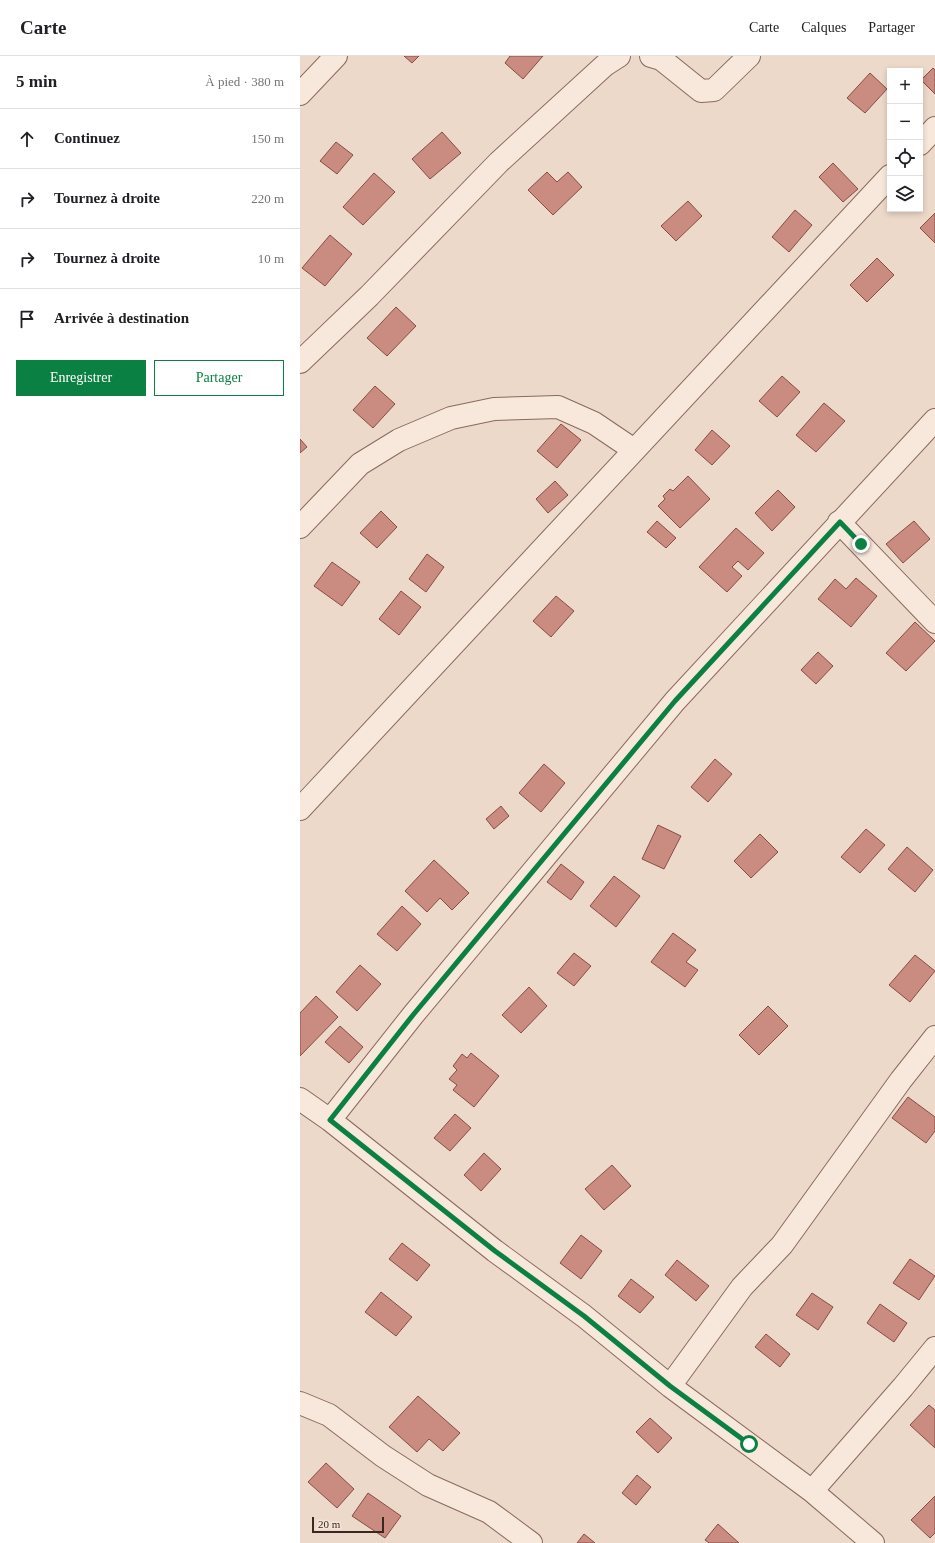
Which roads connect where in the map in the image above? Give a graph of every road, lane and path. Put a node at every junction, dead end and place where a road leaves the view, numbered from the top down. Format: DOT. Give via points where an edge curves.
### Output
graph roads {
  1 [pos="336,56"];
  2 [pos="619,56"];
  3 [pos="651,56"];
  4 [pos="749,56"];
  5 [pos="300,94"];
  6 [pos="935,128"];
  7 [pos="923,141"];
  8 [pos="887,179"];
  9 [pos="300,362"];
  10 [pos="935,420"];
  11 [pos="634,450"];
  12 [pos="840,522"];
  13 [pos="300,527"];
  14 [pos="935,622"];
  15 [pos="300,809"];
  16 [pos="935,1037"];
  17 [pos="300,1099"];
  18 [pos="330,1120"];
  19 [pos="935,1348"];
  20 [pos="670,1386"];
  21 [pos="300,1404"];
  22 [pos="812,1491"];
  23 [pos="531,1543"];
  24 [pos="873,1543"];
  1 -- 5 [label="street"];
  2 -- 9 [label="street" via="605,65 499,162 369,296"];
  3 -- 4 [label="street" via="661,60 701,91 714,90"];
  6 -- 7 [label="street"];
  8 -- 11 [label="street"];
  10 -- 12 [label="street"];
  11 -- 13 [label="street" via="594,422 558,407 494,409 451,418 399,440 360,464"];
  11 -- 15 [label="street"];
  12 -- 14 [label="street"];
  12 -- 18 [label="street" via="675,701 413,1015"];
  16 -- 20 [label="street" via="782,1245 742,1287"];
  17 -- 18 [label="street"];
  18 -- 20 [label="street" via="495,1251 584,1316"];
  19 -- 22 [label="street"];
  20 -- 22 [label="street"];
  21 -- 23 [label="street" via="329,1415 383,1456 428,1485 489,1512"];
  22 -- 24 [label="street"];
}
